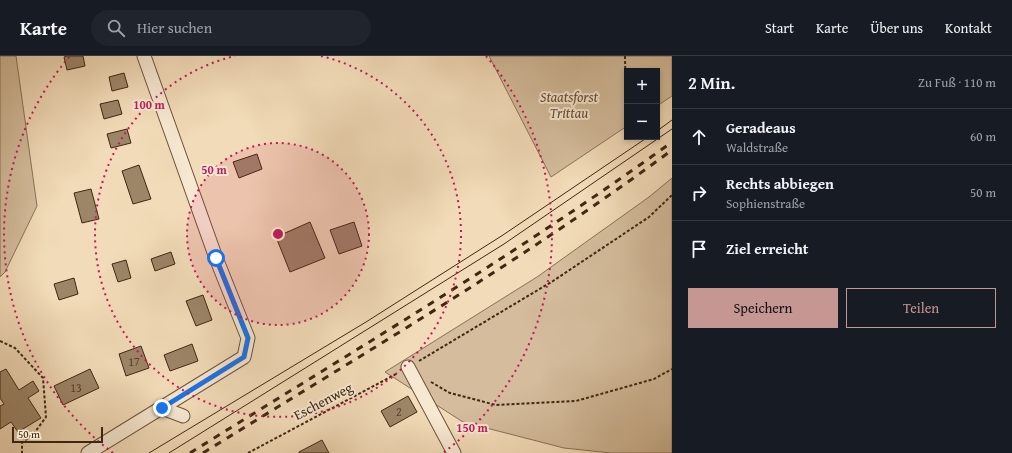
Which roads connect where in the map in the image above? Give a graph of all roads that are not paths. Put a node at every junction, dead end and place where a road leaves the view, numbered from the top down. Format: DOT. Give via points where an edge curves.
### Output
graph roads {
  1 [pos="144,56"];
  2 [pos="408,367"];
  3 [pos="162,408"];
  4 [pos="183,416"];
  5 [pos="88,453"];
  6 [pos="454,453"];
  1 -- 3 [label="street" via="216,258 248,338 244,357"];
  2 -- 6 [label="street"];
  3 -- 4 [label="street"];
  3 -- 5 [label="street"];
}
